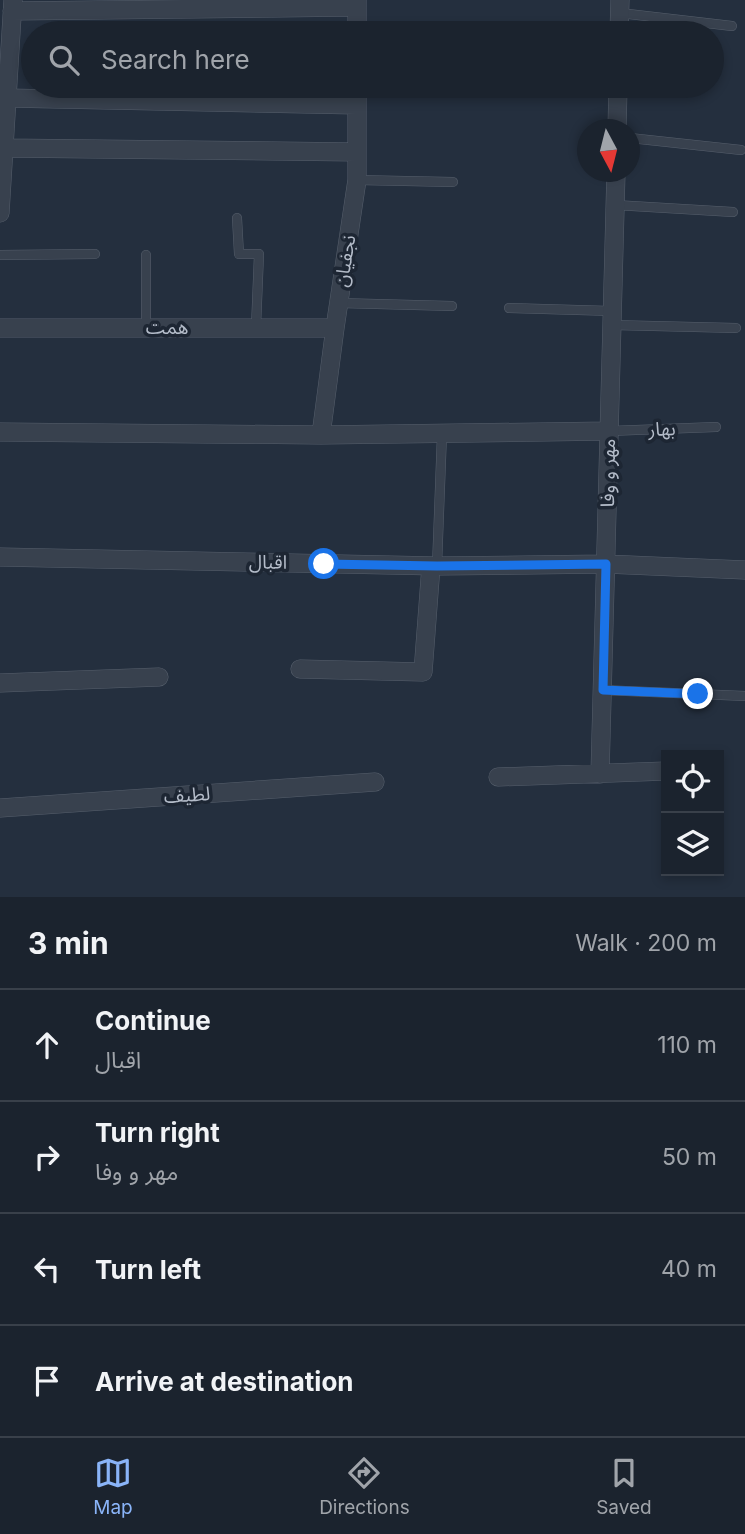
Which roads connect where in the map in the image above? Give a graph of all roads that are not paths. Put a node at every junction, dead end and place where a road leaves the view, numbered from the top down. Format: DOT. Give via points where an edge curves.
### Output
graph roads {
  1 [pos="357,3"];
  2 [pos="12,6"];
  3 [pos="620,6"];
  4 [pos="357,21"];
  5 [pos="704,21"];
  6 [pos="724,25"];
  7 [pos="732,26"];
  8 [pos="6,98"];
  9 [pos="358,98"];
  10 [pos="618,98"];
  11 [pos="358,105"];
  12 [pos="617,119"];
  13 [pos="640,139"];
  14 [pos="3,148"];
  15 [pos="741,150"];
  16 [pos="357,152"];
  17 [pos="358,180"];
  18 [pos="453,182"];
  19 [pos="616,182"];
  20 [pos="615,205"];
  21 [pos="733,212"];
  22 [pos="0,213"];
  23 [pos="237,218"];
  24 [pos="95,254"];
  25 [pos="0,255"];
  26 [pos="146,255"];
  27 [pos="339,303"];
  28 [pos="452,306"];
  29 [pos="509,308"];
  30 [pos="612,318"];
  31 [pos="146,327"];
  32 [pos="256,327"];
  33 [pos="0,328"];
  34 [pos="335,328"];
  35 [pos="736,328"];
  36 [pos="716,427"];
  37 [pos="609,431"];
  38 [pos="0,432"];
  39 [pos="442,434"];
  40 [pos="321,435"];
  41 [pos="0,557"];
  42 [pos="606,564"];
  43 [pos="434,566"];
  44 [pos="745,570"];
  45 [pos="300,669"];
  46 [pos="159,677"];
  47 [pos="0,683"];
  48 [pos="603,690"];
  49 [pos="745,696"];
  50 [pos="661,771"];
  51 [pos="600,774"];
  52 [pos="498,777"];
  53 [pos="375,782"];
  54 [pos="0,808"];
  1 -- 2 [label="street"];
  1 -- 4 [label="street"];
  2 -- 8 [label="street"];
  3 -- 5 [label="lane"];
  6 -- 7 [label="lane"];
  8 -- 11 [label="street"];
  8 -- 14 [label="street"];
  9 -- 11 [label="street, نجفیان"];
  10 -- 12 [label="street"];
  11 -- 16 [label="street, نجفیان"];
  13 -- 15 [label="lane"];
  14 -- 16 [label="street"];
  14 -- 22 [label="street"];
  16 -- 17 [label="street, نجفیان"];
  17 -- 18 [label="lane"];
  17 -- 27 [label="street, نجفیان"];
  19 -- 20 [label="street, مهر و وفا"];
  20 -- 21 [label="lane"];
  20 -- 30 [label="street, مهر و وفا"];
  23 -- 32 [label="lane" via="239,254 259,254"];
  24 -- 25 [label="lane"];
  26 -- 31 [label="lane"];
  27 -- 28 [label="lane"];
  27 -- 34 [label="street, نجفیان"];
  29 -- 30 [label="lane"];
  30 -- 35 [label="lane"];
  30 -- 37 [label="street, مهر و وفا"];
  31 -- 32 [label="street, همت"];
  31 -- 33 [label="street, همت"];
  32 -- 34 [label="street, همت"];
  34 -- 40 [label="street, نجفیان"];
  36 -- 37 [label="lane, بهار"];
  37 -- 39 [label="street"];
  37 -- 42 [label="street, مهر و وفا"];
  38 -- 40 [label="street"];
  39 -- 40 [label="street"];
  39 -- 43 [label="lane"];
  41 -- 43 [label="street, اقبال"];
  42 -- 43 [label="street, اقبال"];
  42 -- 44 [label="street, اقبال"];
  42 -- 48 [label="street, مهر و وفا"];
  43 -- 45 [label="street" via="423,672"];
  46 -- 47 [label="street"];
  48 -- 49 [label="lane"];
  48 -- 51 [label="street, مهر و وفا"];
  50 -- 51 [label="street"];
  51 -- 52 [label="street"];
  53 -- 54 [label="street, لطیف"];
}
